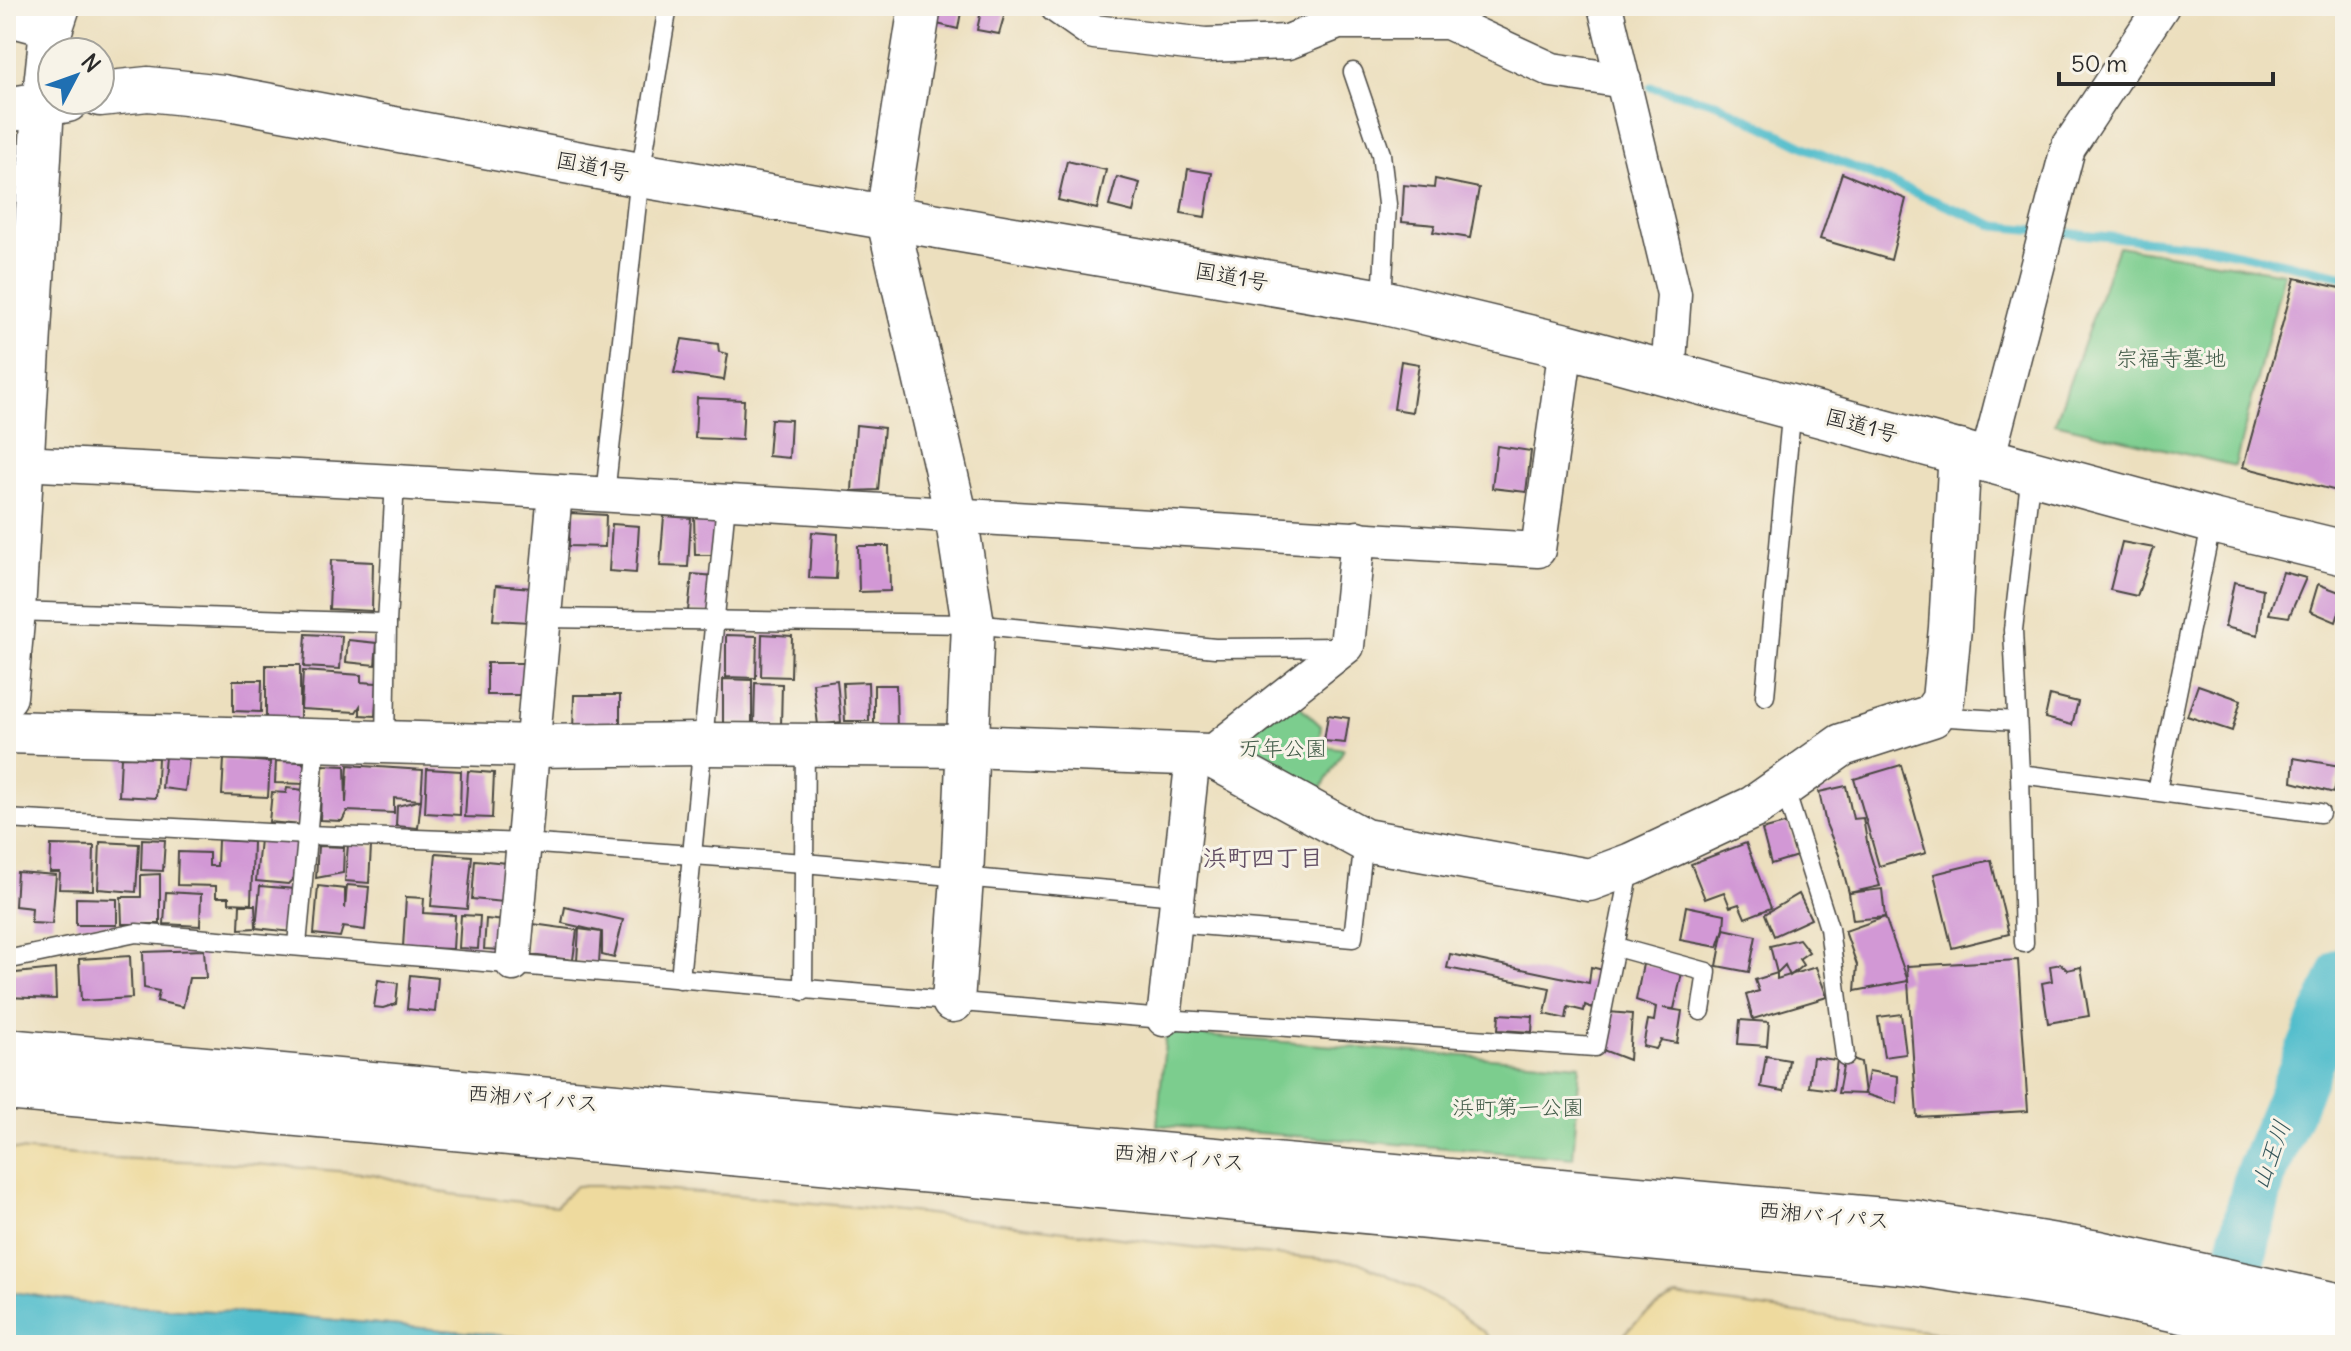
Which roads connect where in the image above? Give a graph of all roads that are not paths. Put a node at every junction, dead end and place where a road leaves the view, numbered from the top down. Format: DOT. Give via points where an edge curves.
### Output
graph roads {
  1 [pos="668,6"];
  2 [pos="920,6"];
  3 [pos="1057,6"];
  4 [pos="1443,6"];
  5 [pos="1605,6"];
  6 [pos="2162,6"];
  7 [pos="1334,14"];
  8 [pos="6,18"];
  9 [pos="55,18"];
  10 [pos="1402,23"];
  11 [pos="1353,72"];
  12 [pos="1624,81"];
  13 [pos="116,92"];
  14 [pos="38,116"];
  15 [pos="640,175"];
  16 [pos="887,216"];
  17 [pos="1382,302"];
  18 [pos="1566,346"];
  19 [pos="1668,374"];
  20 [pos="1792,406"];
  21 [pos="1973,456"];
  22 [pos="21,463"];
  23 [pos="2031,472"];
  24 [pos="395,482"];
  25 [pos="555,492"];
  26 [pos="605,495"];
  27 [pos="726,503"];
  28 [pos="956,515"];
  29 [pos="2212,521"];
  30 [pos="1358,538"];
  31 [pos="2345,553"];
  32 [pos="11,562"];
  33 [pos="14,611"];
  34 [pos="544,618"];
  35 [pos="715,621"];
  36 [pos="387,623"];
  37 [pos="973,624"];
  38 [pos="1347,646"];
  39 [pos="6,696"];
  40 [pos="1765,696"];
  41 [pos="1932,716"];
  42 [pos="2017,721"];
  43 [pos="6,732"];
  44 [pos="316,741"];
  45 [pos="385,743"];
  46 [pos="703,744"];
  47 [pos="805,744"];
  48 [pos="532,746"];
  49 [pos="968,746"];
  50 [pos="1201,756"];
  51 [pos="2020,774"];
  52 [pos="1784,787"];
  53 [pos="2157,791"];
  54 [pos="2320,813"];
  55 [pos="6,819"];
  56 [pos="307,835"];
  57 [pos="1364,840"];
  58 [pos="524,843"];
  59 [pos="692,856"];
  60 [pos="804,863"];
  61 [pos="1632,864"];
  62 [pos="962,878"];
  63 [pos="1176,910"];
  64 [pos="2024,943"];
  65 [pos="297,945"];
  66 [pos="1616,947"];
  67 [pos="6,960"];
  68 [pos="513,964"];
  69 [pos="680,979"];
  70 [pos="803,991"];
  71 [pos="953,1001"];
  72 [pos="1701,1011"];
  73 [pos="1164,1019"];
  74 [pos="6,1051"];
  75 [pos="1845,1056"];
  76 [pos="6,1088"];
  77 [pos="2345,1307"];
  78 [pos="2345,1345"];
  1 -- 15 [label="lane"];
  2 -- 16 [label="street"];
  3 -- 7 [label="street" via="1094,32 1205,45 1288,42"];
  4 -- 10 [label="lane"];
  5 -- 12 [label="street"];
  6 -- 21 [label="street" via="2068,148 2038,266"];
  7 -- 10 [label="street"];
  8 -- 9 [label="street"];
  10 -- 12 [label="street" via="1448,22 1552,70"];
  11 -- 17 [label="lane" via="1381,154 1387,204"];
  12 -- 19 [label="street" via="1674,294"];
  13 -- 15 [label="highway, 国道1号" via="148,89 223,97"];
  14 -- 22 [label="street"];
  15 -- 16 [label="highway, 国道1号"];
  15 -- 26 [label="lane"];
  16 -- 17 [label="highway, 国道1号"];
  16 -- 28 [label="street"];
  17 -- 18 [label="highway, 国道1号"];
  18 -- 19 [label="highway, 国道1号"];
  18 -- 30 [label="street" via="1538,550"];
  19 -- 20 [label="highway, 国道1号"];
  20 -- 21 [label="highway, 国道1号"];
  20 -- 40 [label="lane"];
  21 -- 23 [label="highway, 国道1号"];
  21 -- 41 [label="street" via="1943,700"];
  22 -- 24 [label="street"];
  22 -- 32 [label="street"];
  23 -- 29 [label="highway, 国道1号"];
  23 -- 42 [label="lane" via="2013,630"];
  24 -- 25 [label="street"];
  24 -- 36 [label="lane"];
  25 -- 26 [label="street"];
  25 -- 34 [label="street"];
  26 -- 27 [label="street"];
  27 -- 28 [label="street"];
  27 -- 35 [label="lane"];
  28 -- 30 [label="street"];
  28 -- 37 [label="street"];
  29 -- 31 [label="highway, 国道1号"];
  29 -- 53 [label="lane"];
  30 -- 38 [label="street"];
  32 -- 33 [label="street"];
  33 -- 36 [label="lane"];
  33 -- 39 [label="street"];
  34 -- 35 [label="lane"];
  34 -- 48 [label="street"];
  35 -- 37 [label="lane"];
  35 -- 46 [label="lane"];
  36 -- 45 [label="lane"];
  37 -- 38 [label="lane" via="1215,648"];
  37 -- 49 [label="street"];
  38 -- 50 [label="street"];
  41 -- 42 [label="lane"];
  41 -- 52 [label="street" via="1842,745"];
  42 -- 51 [label="lane"];
  43 -- 44 [label="street"];
  44 -- 45 [label="street"];
  44 -- 56 [label="lane"];
  45 -- 48 [label="street"];
  46 -- 47 [label="street"];
  46 -- 48 [label="street"];
  46 -- 59 [label="lane"];
  47 -- 49 [label="street"];
  47 -- 60 [label="lane"];
  48 -- 58 [label="street"];
  49 -- 50 [label="street"];
  49 -- 62 [label="street"];
  50 -- 57 [label="street"];
  50 -- 63 [label="street"];
  51 -- 53 [label="lane"];
  51 -- 64 [label="lane"];
  52 -- 61 [label="street" via="1754,807"];
  52 -- 75 [label="lane" via="1829,928"];
  53 -- 54 [label="lane"];
  55 -- 56 [label="lane"];
  56 -- 58 [label="lane"];
  56 -- 65 [label="lane"];
  57 -- 61 [label="street" via="1589,880"];
  57 -- 63 [label="lane" via="1353,938"];
  58 -- 59 [label="lane"];
  58 -- 68 [label="street"];
  59 -- 60 [label="lane"];
  59 -- 69 [label="lane"];
  60 -- 62 [label="lane"];
  60 -- 70 [label="lane"];
  61 -- 66 [label="lane"];
  62 -- 63 [label="lane"];
  62 -- 71 [label="street"];
  63 -- 73 [label="street"];
  65 -- 67 [label="lane" via="136,933"];
  65 -- 68 [label="lane"];
  66 -- 72 [label="lane" via="1707,972"];
  66 -- 73 [label="lane" via="1595,1047"];
  68 -- 69 [label="lane"];
  69 -- 70 [label="lane"];
  70 -- 71 [label="lane"];
  71 -- 73 [label="lane"];
  74 -- 77 [label="highway, 西湘バイパス" via="1917,1223 2098,1253"];
  76 -- 78 [label="highway, 西湘バイパス" via="1896,1261 2073,1288"];
}
